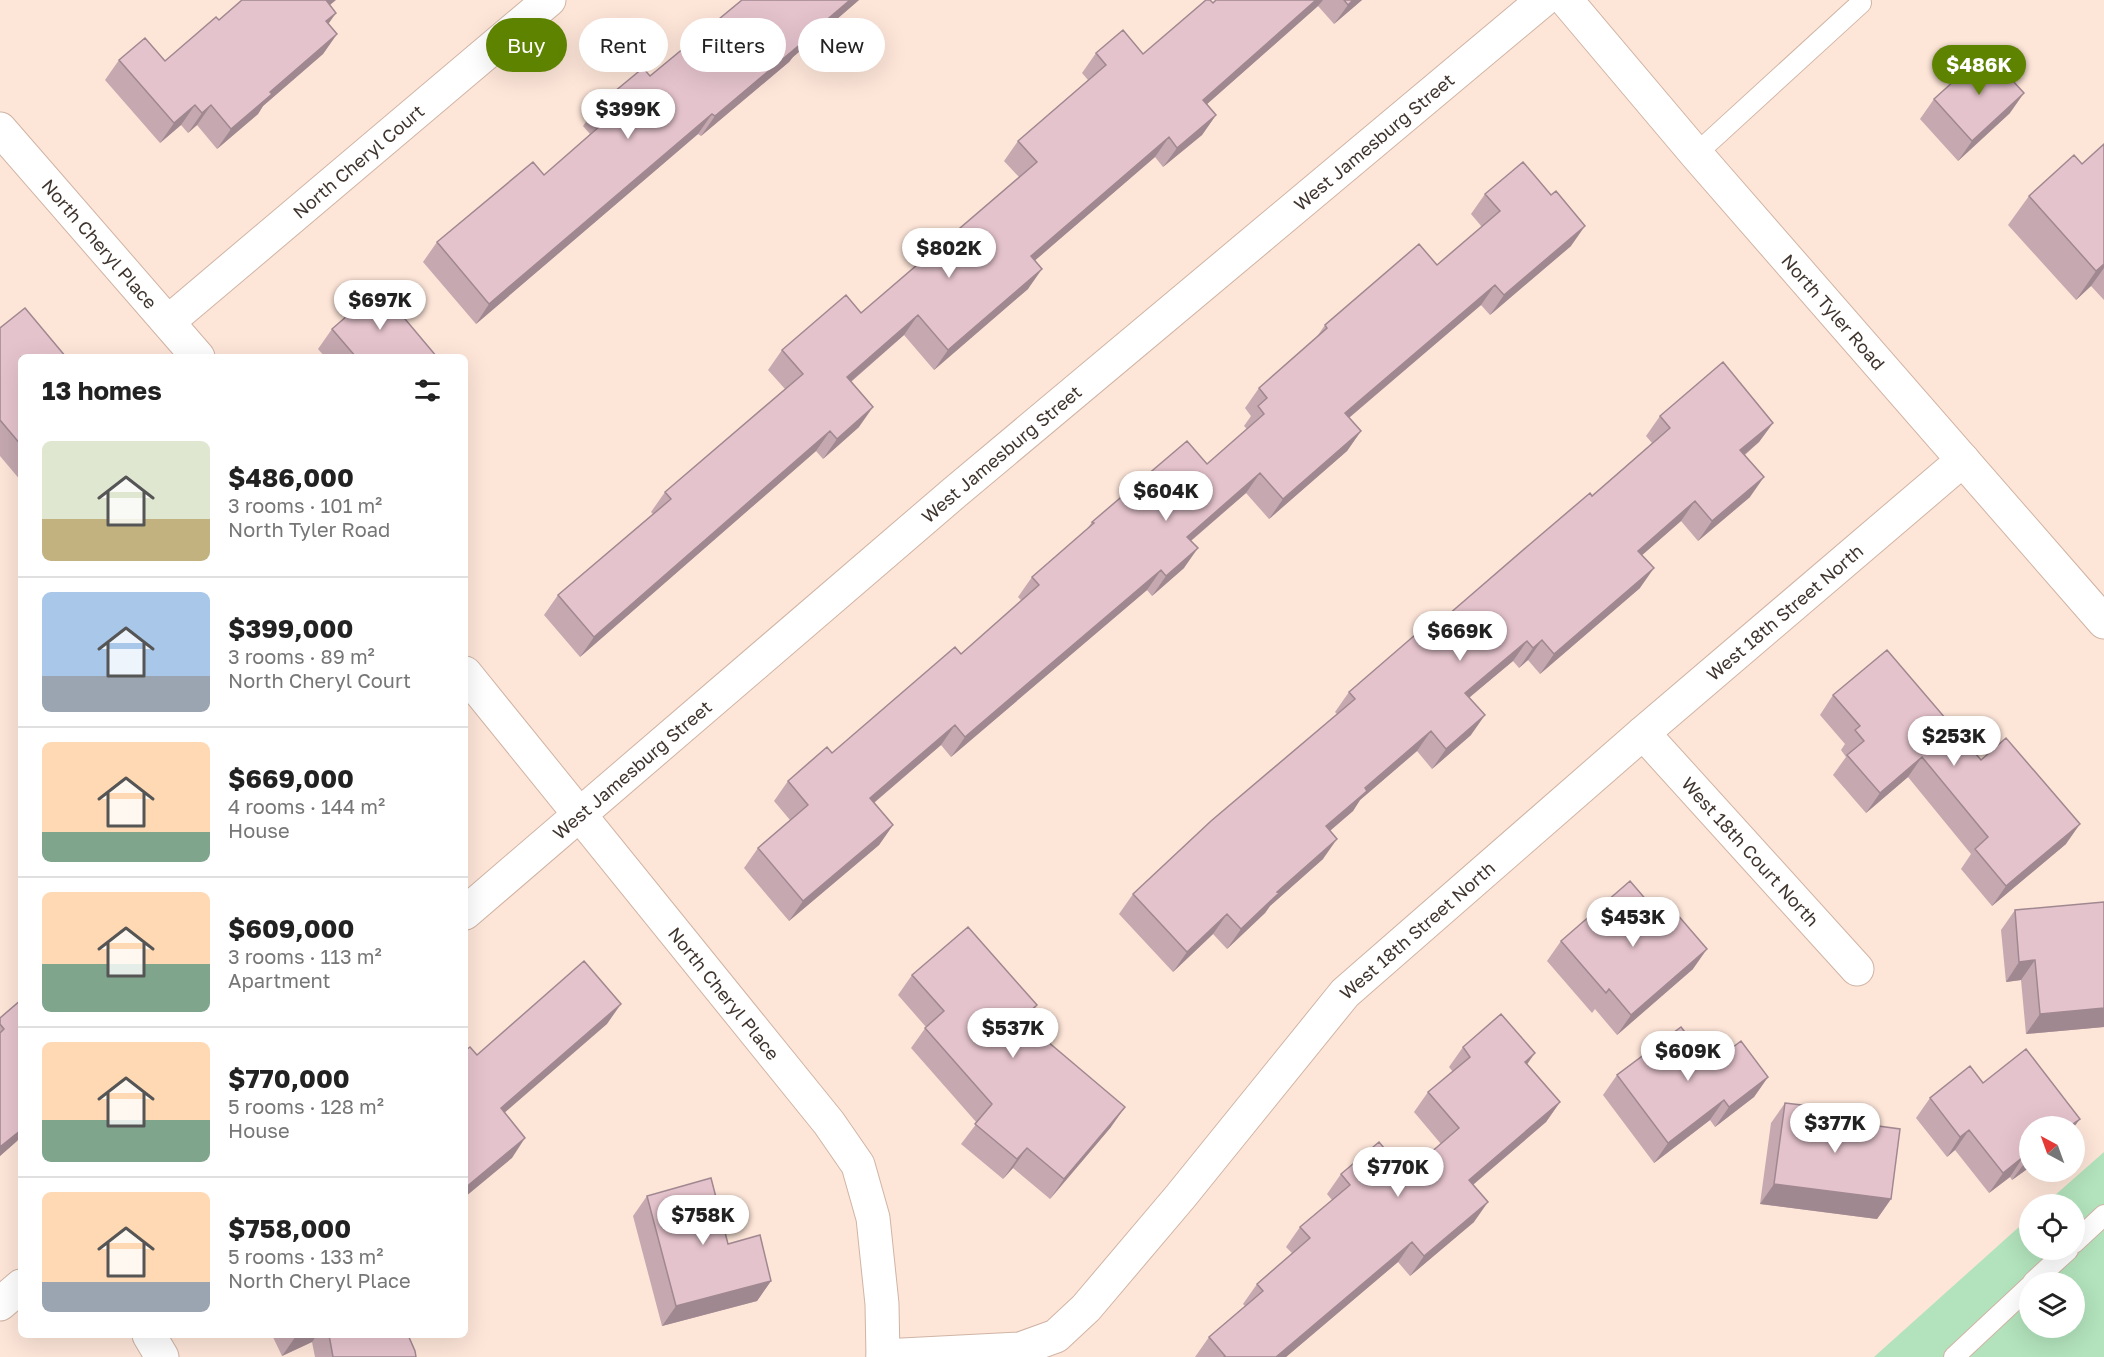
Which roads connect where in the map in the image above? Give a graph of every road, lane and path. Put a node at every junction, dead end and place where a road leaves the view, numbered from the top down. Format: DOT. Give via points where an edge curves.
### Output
graph roads {
  1 [pos="549,0"];
  2 [pos="1543,0"];
  3 [pos="1566,0"];
  4 [pos="1859,0"];
  5 [pos="0,129"];
  6 [pos="1696,154"];
  7 [pos="168,322"];
  8 [pos="195,354"];
  9 [pos="1963,460"];
  10 [pos="2104,622"];
  11 [pos="468,677"];
  12 [pos="1643,733"];
  13 [pos="580,815"];
  14 [pos="468,910"];
  15 [pos="1857,969"];
  16 [pos="2104,1215"];
  17 [pos="2085,1233"];
  18 [pos="2057,1260"];
  19 [pos="2044,1272"];
  20 [pos="18,1289"];
  21 [pos="2019,1296"];
  22 [pos="0,1304"];
  23 [pos="151,1338"];
  24 [pos="883,1356"];
  25 [pos="162,1357"];
  26 [pos="1954,1357"];
  1 -- 7 [label="street, North Cheryl Court"];
  2 -- 13 [label="street, West Jamesburg Street" via="954,493"];
  3 -- 6 [label="street, North Tyler Road"];
  4 -- 6 [label="lane" via="1861,3"];
  5 -- 7 [label="street, North Cheryl Place"];
  6 -- 9 [label="street, North Tyler Road"];
  7 -- 8 [label="street, North Cheryl Place"];
  9 -- 10 [label="street, North Tyler Road"];
  9 -- 12 [label="street, West 18th Street North"];
  11 -- 13 [label="street, North Cheryl Place"];
  12 -- 15 [label="street, West 18th Court North"];
  12 -- 24 [label="street, West 18th Street North" via="1345,993 1180,1197 1086,1308 1056,1336 1020,1349"];
  13 -- 14 [label="street, West Jamesburg Street"];
  13 -- 24 [label="street, North Cheryl Place" via="829,1123 858,1165 873,1218"];
  16 -- 17 [label="lane"];
  18 -- 19 [label="lane"];
  20 -- 22 [label="street"];
  21 -- 26 [label="lane"];
  23 -- 25 [label="street"];
}
